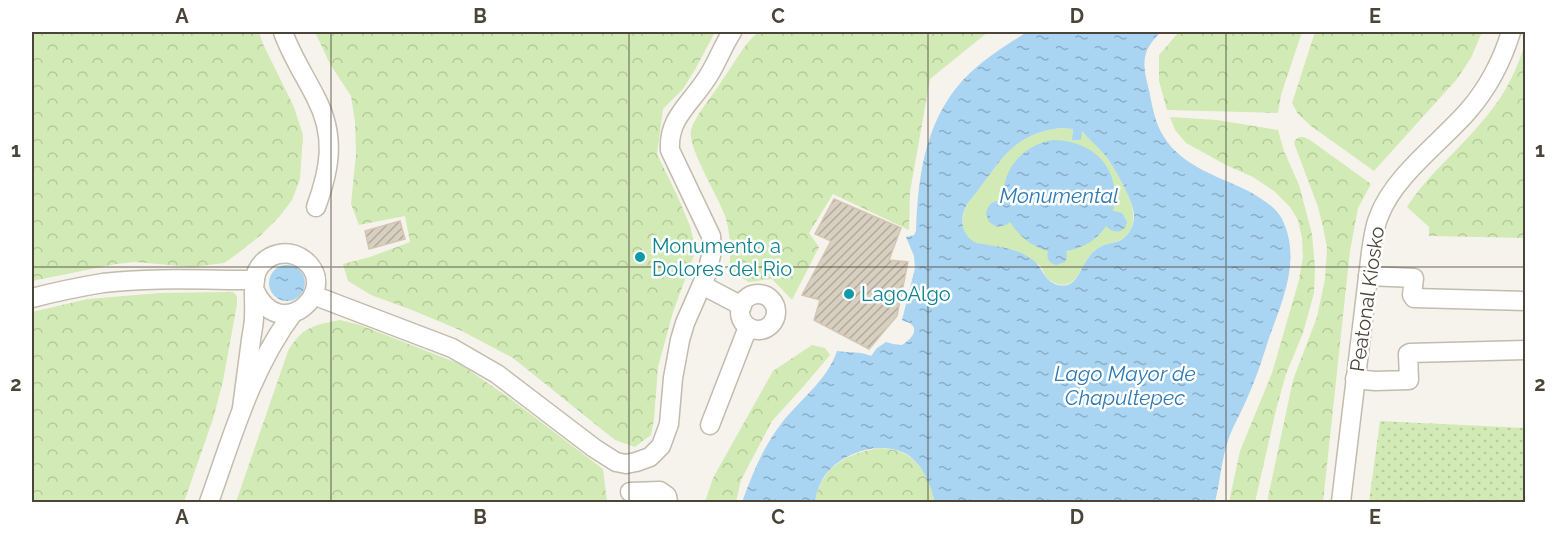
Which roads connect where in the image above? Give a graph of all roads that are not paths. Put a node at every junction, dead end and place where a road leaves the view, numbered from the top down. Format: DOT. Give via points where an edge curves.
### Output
graph roads {
  1 [pos="283,32"];
  2 [pos="732,32"];
  3 [pos="1511,32"];
  4 [pos="316,207"];
  5 [pos="1368,276"];
  6 [pos="702,285"];
  7 [pos="255,286"];
  8 [pos="313,295"];
  9 [pos="32,298"];
  10 [pos="1526,301"];
  11 [pos="742,306"];
  12 [pos="293,313"];
  13 [pos="748,327"];
  14 [pos="1526,350"];
  15 [pos="1355,379"];
  16 [pos="242,408"];
  17 [pos="710,425"];
  18 [pos="626,464"];
  19 [pos="630,497"];
  20 [pos="209,502"];
  21 [pos="668,502"];
  22 [pos="1341,502"];
  1 -- 4 [label="street" via="318,101 329,136 325,182"];
  2 -- 6 [label="street" via="669,138 670,150 711,236 712,251"];
  3 -- 5 [label="street, Peatonal Kiosko" via="1497,69 1476,101 1406,175 1386,203 1374,232"];
  5 -- 10 [label="street" via="1414,278 1414,298"];
  5 -- 15 [label="street, Peatonal Kiosko"];
  6 -- 11 [label="street"];
  6 -- 18 [label="street" via="680,340 669,424 661,446 650,457"];
  7 -- 8 [label="street" via="264,262 274,255 292,254 308,263 313,271"];
  7 -- 9 [label="street" via="141,280 104,283"];
  7 -- 12 [label="street" via="267,308 277,313"];
  7 -- 16 [label="street"];
  8 -- 12 [label="street" via="306,307"];
  8 -- 18 [label="street" via="452,348 497,374 602,453"];
  11 -- 13 [label="street" via="741,318"];
  11 -- 13 [label="street" via="756,294 774,302 775,318 768,326 757,330"];
  12 -- 16 [label="street" via="272,345"];
  13 -- 17 [label="street"];
  14 -- 15 [label="street" via="1410,352 1409,380"];
  15 -- 22 [label="street, Peatonal Kiosko"];
  16 -- 20 [label="street"];
  18 -- 19 [label="street"];
  19 -- 21 [label="street" via="660,491"];
}
